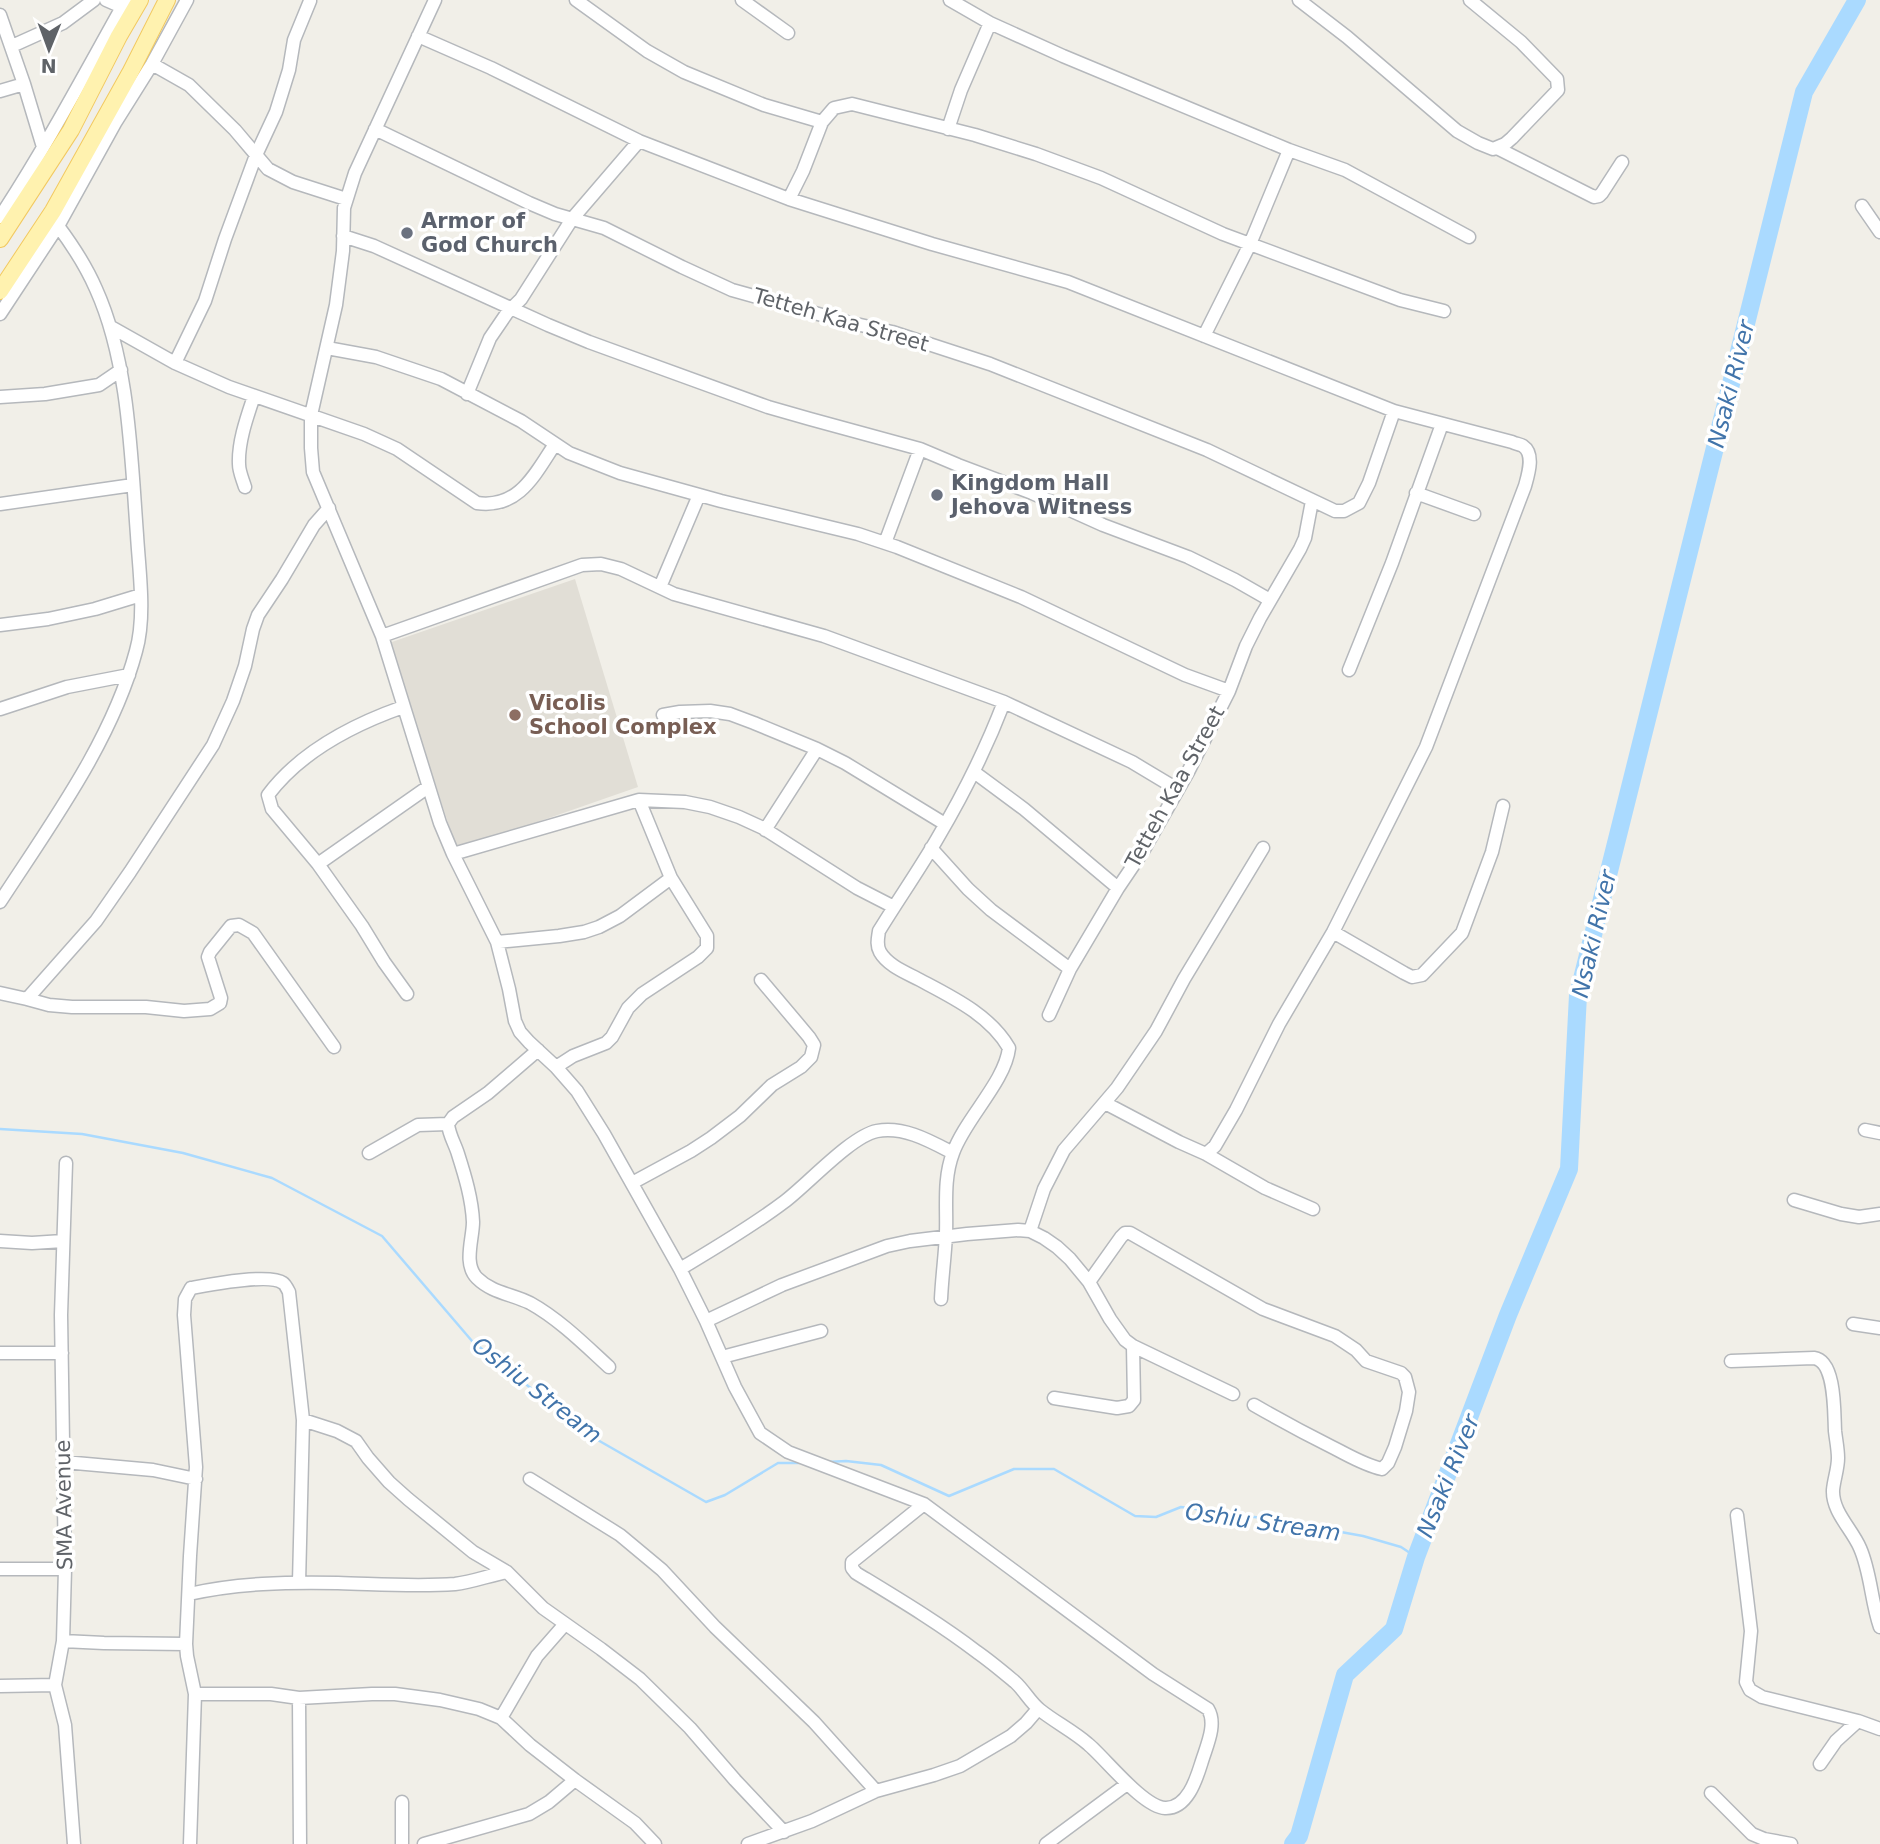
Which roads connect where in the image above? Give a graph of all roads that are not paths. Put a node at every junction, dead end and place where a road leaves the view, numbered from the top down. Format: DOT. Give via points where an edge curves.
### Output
graph roads {
  1 [pos="94,0"];
  2 [pos="106,0"];
  3 [pos="140,0"];
  4 [pos="167,0"];
  5 [pos="187,0"];
  6 [pos="435,0"];
  7 [pos="576,0"];
  8 [pos="742,0"];
  9 [pos="950,0"];
  10 [pos="1299,0"];
  11 [pos="1470,0"];
  12 [pos="310,1"];
  13 [pos="124,4"];
  14 [pos="1484,5"];
  15 [pos="0,15"];
  16 [pos="990,23"];
  17 [pos="788,33"];
  18 [pos="119,36"];
  19 [pos="418,36"];
  20 [pos="12,46"];
  21 [pos="96,51"];
  22 [pos="152,64"];
  23 [pos="24,84"];
  24 [pos="0,91"];
  25 [pos="822,122"];
  26 [pos="375,129"];
  27 [pos="948,129"];
  28 [pos="639,141"];
  29 [pos="43,147"];
  30 [pos="1497,148"];
  31 [pos="1289,150"];
  32 [pos="256,155"];
  33 [pos="1622,162"];
  34 [pos="346,199"];
  35 [pos="789,199"];
  36 [pos="1862,205"];
  37 [pos="0,217"];
  38 [pos="572,219"];
  39 [pos="58,226"];
  40 [pos="1880,232"];
  41 [pos="343,236"];
  42 [pos="1469,237"];
  43 [pos="0,239"];
  44 [pos="1250,244"];
  45 [pos="0,291"];
  46 [pos="512,308"];
  47 [pos="1444,310"];
  48 [pos="0,314"];
  49 [pos="110,327"];
  50 [pos="1204,336"];
  51 [pos="327,348"];
  52 [pos="175,363"];
  53 [pos="121,370"];
  54 [pos="467,394"];
  55 [pos="0,397"];
  56 [pos="254,397"];
  57 [pos="1394,411"];
  58 [pos="311,415"];
  59 [pos="1442,424"];
  60 [pos="555,444"];
  61 [pos="920,449"];
  62 [pos="133,485"];
  63 [pos="245,487"];
  64 [pos="1416,493"];
  65 [pos="699,495"];
  66 [pos="1312,501"];
  67 [pos="0,504"];
  68 [pos="329,508"];
  69 [pos="1474,514"];
  70 [pos="885,543"];
  71 [pos="660,587"];
  72 [pos="141,595"];
  73 [pos="1270,600"];
  74 [pos="0,625"];
  75 [pos="382,636"];
  76 [pos="1349,670"];
  77 [pos="129,675"];
  78 [pos="1229,691"];
  79 [pos="1003,702"];
  80 [pos="403,707"];
  81 [pos="0,709"];
  82 [pos="663,715"];
  83 [pos="817,749"];
  84 [pos="974,772"];
  85 [pos="428,787"];
  86 [pos="1177,789"];
  87 [pos="639,800"];
  88 [pos="1503,806"];
  89 [pos="945,824"];
  90 [pos="765,830"];
  91 [pos="931,848"];
  92 [pos="1263,848"];
  93 [pos="453,854"];
  94 [pos="318,864"];
  95 [pos="671,878"];
  96 [pos="1118,888"];
  97 [pos="0,902"];
  98 [pos="894,907"];
  99 [pos="1333,932"];
  100 [pos="497,942"];
  101 [pos="1070,969"];
  102 [pos="761,980"];
  103 [pos="0,993"];
  104 [pos="407,994"];
  105 [pos="27,999"];
  106 [pos="1049,1015"];
  107 [pos="334,1047"];
  108 [pos="538,1050"];
  109 [pos="556,1067"];
  110 [pos="1105,1103"];
  111 [pos="448,1124"];
  112 [pos="1865,1130"];
  113 [pos="1880,1133"];
  114 [pos="369,1153"];
  115 [pos="953,1153"];
  116 [pos="1206,1154"];
  117 [pos="66,1163"];
  118 [pos="632,1183"];
  119 [pos="1794,1200"];
  120 [pos="1313,1209"];
  121 [pos="1880,1214"];
  122 [pos="1030,1231"];
  123 [pos="946,1236"];
  124 [pos="0,1241"];
  125 [pos="63,1241"];
  126 [pos="680,1269"];
  127 [pos="1089,1282"];
  128 [pos="941,1299"];
  129 [pos="706,1321"];
  130 [pos="1853,1324"];
  131 [pos="1880,1328"];
  132 [pos="821,1331"];
  133 [pos="1133,1346"];
  134 [pos="0,1353"];
  135 [pos="62,1353"];
  136 [pos="722,1357"];
  137 [pos="1731,1361"];
  138 [pos="609,1367"];
  139 [pos="1233,1394"];
  140 [pos="1054,1398"];
  141 [pos="1254,1405"];
  142 [pos="303,1420"];
  143 [pos="64,1462"];
  144 [pos="196,1479"];
  145 [pos="530,1479"];
  146 [pos="924,1504"];
  147 [pos="1737,1515"];
  148 [pos="0,1569"];
  149 [pos="65,1569"];
  150 [pos="507,1572"];
  151 [pos="299,1583"];
  152 [pos="188,1594"];
  153 [pos="565,1624"];
  154 [pos="1880,1627"];
  155 [pos="63,1641"];
  156 [pos="186,1644"];
  157 [pos="55,1685"];
  158 [pos="0,1686"];
  159 [pos="195,1693"];
  160 [pos="299,1698"];
  161 [pos="1038,1709"];
  162 [pos="501,1718"];
  163 [pos="1858,1721"];
  164 [pos="1880,1729"];
  165 [pos="1820,1764"];
  166 [pos="575,1780"];
  167 [pos="1127,1784"];
  168 [pos="876,1791"];
  169 [pos="1711,1793"];
  170 [pos="402,1802"];
  171 [pos="784,1832"];
  172 [pos="74,1844"];
  173 [pos="190,1844"];
  174 [pos="300,1844"];
  175 [pos="402,1844"];
  176 [pos="424,1844"];
  177 [pos="655,1844"];
  178 [pos="748,1844"];
  179 [pos="1046,1844"];
  180 [pos="1791,1844"];
  1 -- 20 [label="street" via="62,23"];
  2 -- 13 [label="street"];
  3 -- 18 [label="main road"];
  4 -- 45 [label="main road" via="53,211"];
  5 -- 22 [label="street"];
  6 -- 19 [label="street"];
  7 -- 25 [label="street" via="684,72 764,105"];
  8 -- 17 [label="street"];
  9 -- 16 [label="street"];
  10 -- 30 [label="street" via="1457,131"];
  11 -- 14 [label="street"];
  12 -- 32 [label="street" via="294,40 276,112"];
  13 -- 21 [label="street"];
  14 -- 30 [label="street" via="1558,84 1558,90"];
  15 -- 20 [label="street"];
  16 -- 27 [label="street"];
  16 -- 31 [label="street"];
  18 -- 21 [label="main road"];
  18 -- 43 [label="main road" via="71,130"];
  19 -- 26 [label="street"];
  19 -- 28 [label="street"];
  20 -- 23 [label="street"];
  21 -- 29 [label="street"];
  22 -- 32 [label="street" via="189,85"];
  22 -- 39 [label="street"];
  23 -- 24 [label="street"];
  23 -- 29 [label="street"];
  25 -- 27 [label="street" via="834,108 852,104"];
  25 -- 35 [label="street"];
  26 -- 34 [label="street"];
  26 -- 38 [label="street, Tetteh Kaa Street"];
  27 -- 44 [label="street" via="1036,153"];
  28 -- 35 [label="street"];
  28 -- 38 [label="street"];
  29 -- 37 [label="street"];
  30 -- 33 [label="street" via="1594,197 1602,193"];
  31 -- 42 [label="street" via="1345,170"];
  31 -- 44 [label="street"];
  32 -- 34 [label="street" via="268,169 293,182"];
  32 -- 52 [label="street" via="205,301"];
  34 -- 41 [label="street"];
  35 -- 50 [label="street" via="1068,282"];
  36 -- 40 [label="street"];
  38 -- 46 [label="street"];
  38 -- 66 [label="street, Tetteh Kaa Street" via="604,228 732,290 892,332 990,364 1207,450"];
  39 -- 48 [label="street"];
  39 -- 49 [label="street" via="81,258"];
  41 -- 46 [label="street"];
  41 -- 51 [label="street"];
  44 -- 47 [label="street" via="1400,300"];
  44 -- 50 [label="street"];
  46 -- 54 [label="street" via="490,338"];
  46 -- 61 [label="street" via="589,342 768,407"];
  49 -- 52 [label="street"];
  49 -- 53 [label="street"];
  50 -- 57 [label="street"];
  51 -- 54 [label="street" via="376,357 442,379"];
  51 -- 58 [label="street"];
  52 -- 56 [label="street"];
  53 -- 55 [label="street" via="99,385"];
  53 -- 62 [label="street"];
  54 -- 60 [label="street"];
  56 -- 58 [label="street"];
  56 -- 63 [label="street" via="240,453"];
  57 -- 59 [label="street"];
  57 -- 66 [label="street, Tetteh Kaa Street" via="1359,503 1335,511"];
  58 -- 60 [label="street" via="397,449 477,503 488,505 516,495 530,483"];
  58 -- 68 [label="street" via="313,472"];
  59 -- 64 [label="street"];
  59 -- 99 [label="street" via="1524,446 1529,471 1426,747"];
  60 -- 65 [label="street" via="620,473"];
  61 -- 70 [label="street"];
  61 -- 73 [label="street" via="1188,557"];
  62 -- 67 [label="street"];
  62 -- 72 [label="street"];
  64 -- 69 [label="street"];
  64 -- 76 [label="street"];
  65 -- 70 [label="street"];
  65 -- 71 [label="street"];
  66 -- 73 [label="street, Tetteh Kaa Street" via="1305,538"];
  68 -- 75 [label="street"];
  68 -- 105 [label="street" via="258,615 245,666 214,745 96,921"];
  70 -- 78 [label="street" via="1021,597"];
  71 -- 75 [label="street" via="621,569 582,565"];
  71 -- 79 [label="street" via="824,636"];
  72 -- 74 [label="street" via="48,620"];
  72 -- 77 [label="street" via="137,648"];
  73 -- 78 [label="street, Tetteh Kaa Street"];
  75 -- 80 [label="street"];
  77 -- 81 [label="street" via="67,687"];
  77 -- 97 [label="street" via="110,722 66,800"];
  78 -- 86 [label="street, Tetteh Kaa Street"];
  79 -- 84 [label="street"];
  79 -- 86 [label="street" via="1132,762"];
  80 -- 85 [label="street"];
  80 -- 94 [label="street" via="340,734 297,763 268,795 272,809"];
  82 -- 83 [label="street" via="730,714"];
  83 -- 89 [label="street"];
  83 -- 90 [label="street"];
  84 -- 89 [label="street"];
  84 -- 96 [label="street"];
  85 -- 93 [label="street"];
  85 -- 94 [label="street"];
  86 -- 96 [label="street, Tetteh Kaa Street"];
  87 -- 90 [label="street" via="710,807"];
  87 -- 93 [label="street"];
  87 -- 95 [label="street"];
  88 -- 99 [label="street" via="1492,852 1462,933 1422,975 1412,977"];
  89 -- 91 [label="street"];
  90 -- 98 [label="street"];
  91 -- 98 [label="street"];
  91 -- 101 [label="street" via="990,910"];
  92 -- 110 [label="street" via="1156,1031"];
  93 -- 100 [label="street"];
  94 -- 104 [label="street"];
  95 -- 100 [label="street" via="599,927"];
  95 -- 109 [label="street" via="707,936 707,948 642,994 606,1043"];
  96 -- 101 [label="street, Tetteh Kaa Street"];
  98 -- 115 [label="street" via="879,931 880,952 903,971 974,1010 1009,1048 1007,1063"];
  99 -- 116 [label="street" via="1236,1110"];
  100 -- 108 [label="street" via="514,1021"];
  101 -- 106 [label="street, Tetteh Kaa Street"];
  102 -- 118 [label="street" via="809,1037 814,1045 811,1057 711,1138"];
  103 -- 105 [label="street"];
  105 -- 107 [label="street" via="72,1007 211,1009 221,998 209,952 230,926 239,925 253,933"];
  108 -- 109 [label="street"];
  108 -- 111 [label="street"];
  109 -- 118 [label="street" via="577,1091"];
  110 -- 116 [label="street"];
  110 -- 122 [label="street" via="1064,1150"];
  111 -- 114 [label="street" via="418,1125"];
  111 -- 138 [label="street" via="471,1205 470,1268 475,1277 530,1304"];
  112 -- 113 [label="street"];
  115 -- 123 [label="street"];
  115 -- 126 [label="street" via="914,1134 894,1130 857,1139 785,1201"];
  116 -- 120 [label="street"];
  117 -- 125 [label="street, SMA Avenue"];
  118 -- 126 [label="street"];
  119 -- 121 [label="street" via="1859,1217"];
  122 -- 123 [label="street"];
  122 -- 127 [label="street" via="1057,1247"];
  123 -- 128 [label="street"];
  123 -- 129 [label="street" via="887,1246 782,1284"];
  124 -- 125 [label="street"];
  125 -- 135 [label="street, SMA Avenue"];
  126 -- 129 [label="street"];
  127 -- 133 [label="street" via="1110,1319"];
  127 -- 141 [label="street" via="1121,1237 1130,1233 1263,1309 1335,1336 1366,1361 1401,1373 1409,1392 1395,1447 1382,1469"];
  129 -- 136 [label="street"];
  130 -- 131 [label="street"];
  132 -- 136 [label="street"];
  133 -- 139 [label="street"];
  133 -- 140 [label="street" via="1133,1400 1129,1406"];
  134 -- 135 [label="street"];
  135 -- 143 [label="street, SMA Avenue"];
  136 -- 146 [label="street" via="760,1433 788,1452"];
  137 -- 154 [label="street" via="1819,1358 1823,1362 1830,1381 1838,1456 1834,1499 1860,1548"];
  142 -- 144 [label="street" via="289,1292 284,1283 231,1280 191,1288 184,1315"];
  142 -- 150 [label="street" via="356,1441 408,1499"];
  142 -- 151 [label="street"];
  143 -- 144 [label="street"];
  143 -- 149 [label="street, SMA Avenue"];
  144 -- 152 [label="street"];
  145 -- 168 [label="street" via="620,1535 662,1570"];
  146 -- 161 [label="street" via="852,1562 852,1568 978,1652 1015,1682"];
  146 -- 167 [label="street" via="1153,1674 1208,1709 1209,1736 1196,1780 1184,1799 1171,1808 1160,1807"];
  147 -- 163 [label="street" via="1751,1631 1746,1682 1750,1690"];
  148 -- 149 [label="street"];
  149 -- 155 [label="street, SMA Avenue"];
  150 -- 151 [label="street" via="469,1582 429,1585"];
  150 -- 153 [label="street"];
  151 -- 152 [label="street" via="218,1587"];
  152 -- 156 [label="street"];
  153 -- 162 [label="street" via="537,1656"];
  153 -- 171 [label="street" via="640,1679"];
  155 -- 156 [label="street"];
  155 -- 157 [label="street, SMA Avenue"];
  156 -- 159 [label="street"];
  157 -- 158 [label="street"];
  157 -- 172 [label="street, SMA Avenue" via="65,1726"];
  159 -- 160 [label="street"];
  159 -- 173 [label="street"];
  160 -- 162 [label="street" via="415,1695"];
  160 -- 174 [label="street"];
  161 -- 167 [label="street" via="1088,1744"];
  161 -- 168 [label="street" via="1011,1736 960,1766"];
  162 -- 166 [label="street"];
  163 -- 164 [label="street"];
  163 -- 165 [label="street"];
  166 -- 176 [label="street" via="529,1814"];
  166 -- 177 [label="street" via="635,1823"];
  167 -- 179 [label="street"];
  168 -- 171 [label="street"];
  169 -- 180 [label="street" via="1752,1834"];
  170 -- 175 [label="street"];
  171 -- 178 [label="street"];
}
